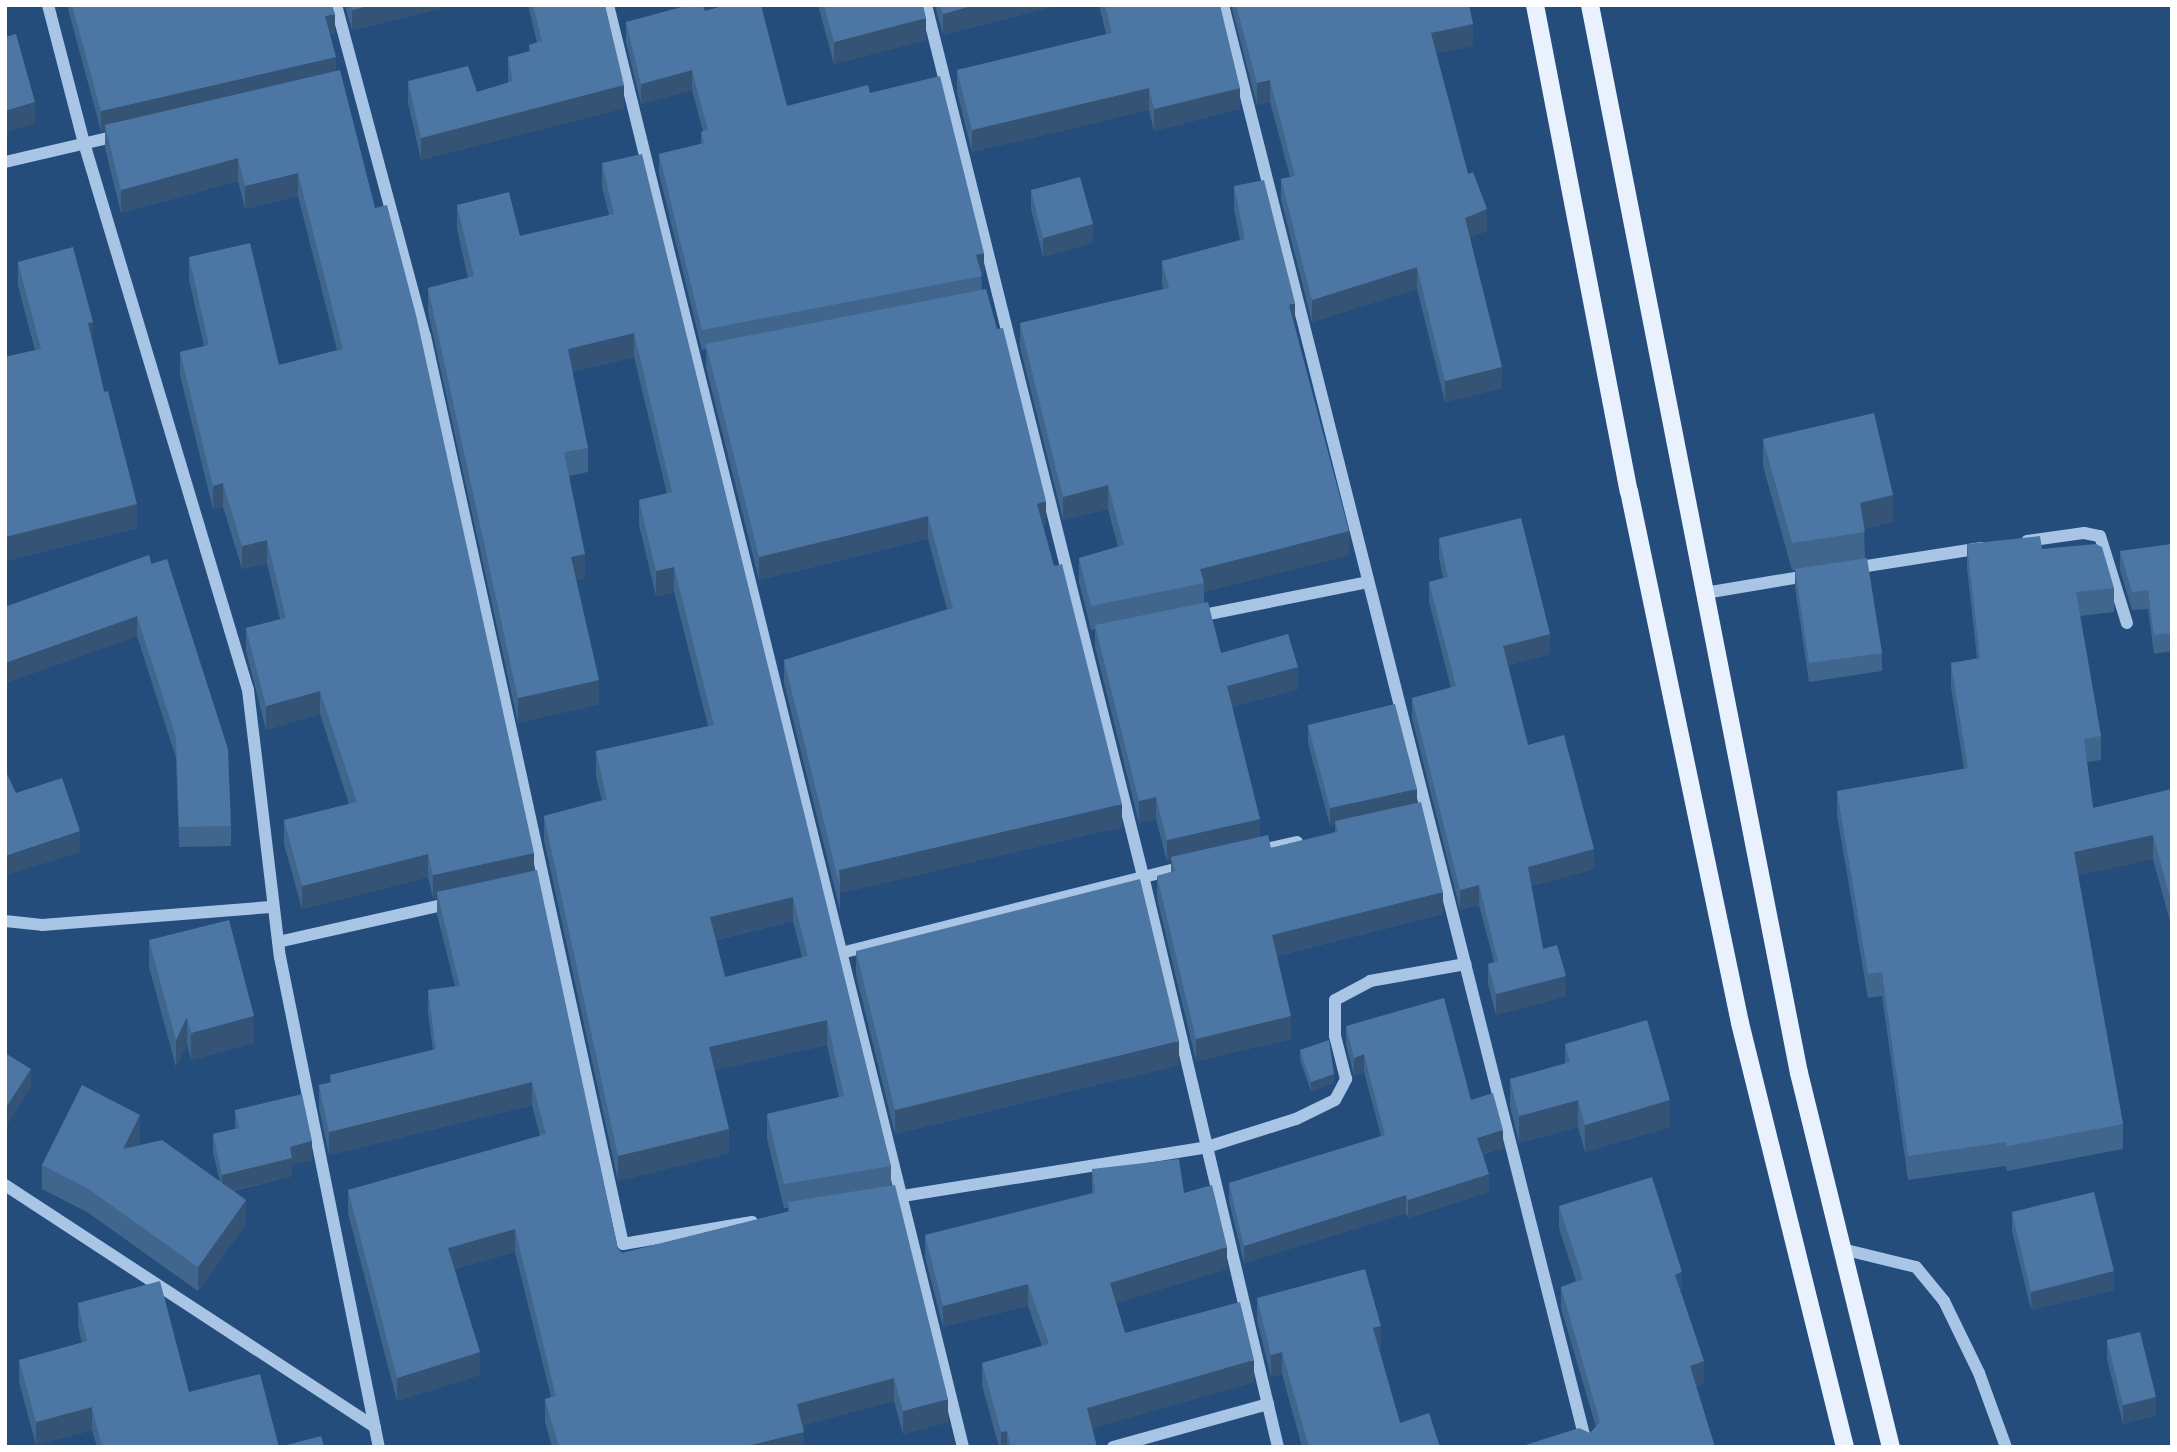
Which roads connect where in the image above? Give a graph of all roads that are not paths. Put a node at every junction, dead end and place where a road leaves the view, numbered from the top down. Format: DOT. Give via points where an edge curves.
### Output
graph roads {
  1 [pos="48,5"];
  2 [pos="336,5"];
  3 [pos="608,5"];
  4 [pos="926,5"];
  5 [pos="1223,5"];
  6 [pos="1535,5"];
  7 [pos="1590,5"];
  8 [pos="136,131"];
  9 [pos="84,143"];
  10 [pos="5,162"];
  11 [pos="1368,582"];
  12 [pos="1705,593"];
  13 [pos="1179,620"];
  14 [pos="2127,623"];
  15 [pos="1098,637"];
  16 [pos="1084,640"];
  17 [pos="1314,838"];
  18 [pos="1236,856"];
  19 [pos="1196,864"];
  20 [pos="1143,876"];
  21 [pos="465,900"];
  22 [pos="273,907"];
  23 [pos="5,921"];
  24 [pos="278,942"];
  25 [pos="845,952"];
  26 [pos="1465,964"];
  27 [pos="1207,1147"];
  28 [pos="5,1185"];
  29 [pos="902,1196"];
  30 [pos="876,1201"];
  31 [pos="769,1219"];
  32 [pos="1842,1249"];
  33 [pos="1268,1405"];
  34 [pos="375,1427"];
  35 [pos="379,1447"];
  36 [pos="964,1447"];
  37 [pos="1113,1447"];
  38 [pos="1278,1447"];
  39 [pos="1587,1447"];
  40 [pos="1845,1447"];
  41 [pos="1891,1447"];
  42 [pos="2006,1447"];
  1 -- 9 [label="street"];
  2 -- 31 [label="street" via="352,82 425,336 539,884 623,1244"];
  3 -- 25 [label="street" via="704,359"];
  4 -- 16 [label="street" via="993,302"];
  5 -- 11 [label="street"];
  6 -- 40 [label="main road" via="1629,491 1738,1010"];
  7 -- 12 [label="main road"];
  8 -- 9 [label="street"];
  9 -- 10 [label="street"];
  9 -- 22 [label="street" via="248,690"];
  11 -- 13 [label="street"];
  11 -- 26 [label="street" via="1420,815"];
  12 -- 14 [label="street" via="2084,533 2100,536"];
  12 -- 32 [label="main road" via="1799,1073"];
  15 -- 16 [label="street"];
  16 -- 20 [label="street"];
  17 -- 18 [label="street"];
  19 -- 20 [label="street"];
  20 -- 25 [label="street"];
  20 -- 27 [label="street"];
  21 -- 24 [label="street"];
  22 -- 23 [label="street" via="42,925"];
  22 -- 24 [label="street"];
  24 -- 34 [label="street"];
  25 -- 29 [label="street"];
  26 -- 27 [label="street" via="1370,981 1335,999 1335,1035 1346,1079 1335,1100 1296,1119"];
  26 -- 39 [label="street"];
  27 -- 29 [label="street"];
  27 -- 33 [label="street"];
  28 -- 34 [label="street"];
  29 -- 30 [label="street"];
  29 -- 36 [label="street"];
  32 -- 41 [label="main road"];
  32 -- 42 [label="street" via="1916,1267 1944,1301 1979,1373"];
  33 -- 37 [label="street"];
  33 -- 38 [label="street"];
  34 -- 35 [label="street"];
}
